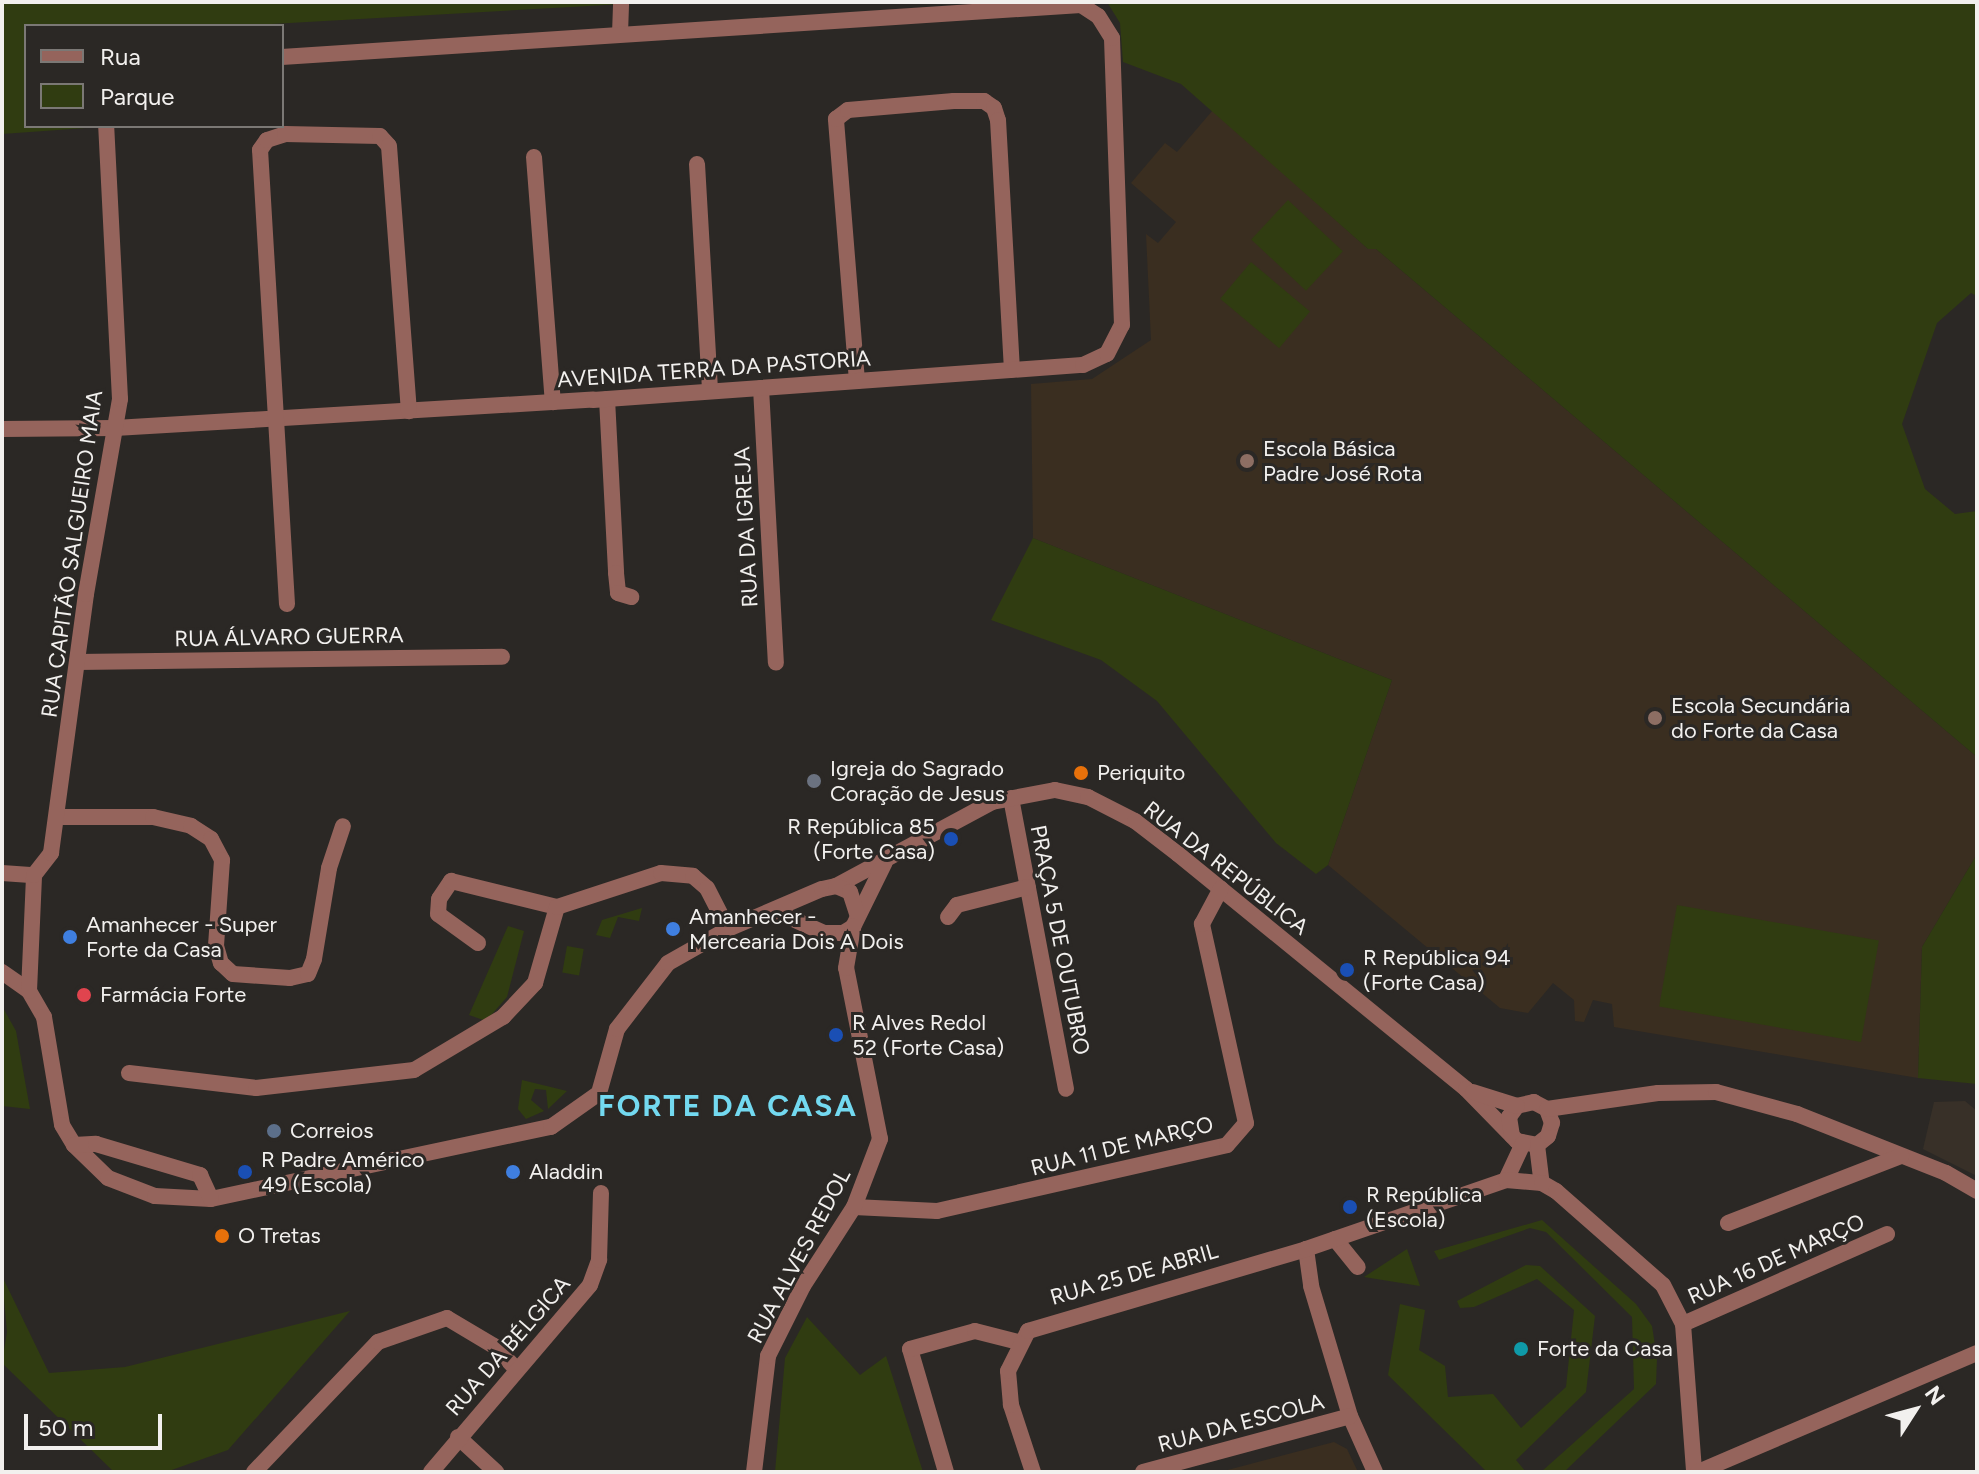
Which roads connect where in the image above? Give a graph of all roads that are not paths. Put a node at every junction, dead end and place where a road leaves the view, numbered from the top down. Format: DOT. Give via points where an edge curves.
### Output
graph roads {
  1 [pos="621,2"];
  2 [pos="620,34"];
  3 [pos="284,57"];
  4 [pos="106,128"];
  5 [pos="534,157"];
  6 [pos="697,164"];
  7 [pos="1012,370"];
  8 [pos="857,381"];
  9 [pos="761,388"];
  10 [pos="710,391"];
  11 [pos="607,399"];
  12 [pos="553,402"];
  13 [pos="409,411"];
  14 [pos="273,419"];
  15 [pos="115,428"];
  16 [pos="2,429"];
  17 [pos="631,597"];
  18 [pos="287,604"];
  19 [pos="502,657"];
  20 [pos="77,662"];
  21 [pos="776,663"];
  22 [pos="1011,798"];
  23 [pos="57,817"];
  24 [pos="343,826"];
  25 [pos="885,862"];
  26 [pos="2,873"];
  27 [pos="34,875"];
  28 [pos="829,887"];
  29 [pos="1028,887"];
  30 [pos="1221,889"];
  31 [pos="557,907"];
  32 [pos="775,911"];
  33 [pos="948,917"];
  34 [pos="855,921"];
  35 [pos="728,929"];
  36 [pos="821,931"];
  37 [pos="478,943"];
  38 [pos="846,968"];
  39 [pos="2,972"];
  40 [pos="29,991"];
  41 [pos="129,1073"];
  42 [pos="1066,1089"];
  43 [pos="1466,1089"];
  44 [pos="1590,1105"];
  45 [pos="1517,1106"];
  46 [pos="1547,1109"];
  47 [pos="1551,1130"];
  48 [pos="1524,1142"];
  49 [pos="74,1145"];
  50 [pos="1901,1156"];
  51 [pos="1506,1180"];
  52 [pos="1542,1183"];
  53 [pos="1977,1191"];
  54 [pos="601,1193"];
  55 [pos="211,1199"];
  56 [pos="854,1207"];
  57 [pos="1728,1223"];
  58 [pos="1887,1234"];
  59 [pos="1335,1239"];
  60 [pos="1306,1249"];
  61 [pos="1358,1267"];
  62 [pos="1683,1324"];
  63 [pos="1018,1342"];
  64 [pos="1977,1353"];
  65 [pos="517,1370"];
  66 [pos="1350,1416"];
  67 [pos="458,1437"];
  68 [pos="254,1472"];
  69 [pos="431,1472"];
  70 [pos="496,1472"];
  71 [pos="754,1472"];
  72 [pos="946,1472"];
  73 [pos="1033,1472"];
  74 [pos="1143,1472"];
  75 [pos="1375,1472"];
  76 [pos="1696,1472"];
  1 -- 2 [label="street"];
  2 -- 3 [label="street"];
  2 -- 7 [label="street, AVENIDA TERRA DA PASTORIA" via="1070,3 1098,16 1112,38 1122,325 1107,354 1096,362"];
  4 -- 15 [label="street, RUA CAPITÃO SALGUEIRO MAIA" via="120,399"];
  5 -- 12 [label="street"];
  6 -- 10 [label="street"];
  7 -- 8 [label="street, AVENIDA TERRA DA PASTORIA"];
  7 -- 8 [label="street" via="998,120 984,101 954,101 848,110 836,119"];
  8 -- 9 [label="street, AVENIDA TERRA DA PASTORIA"];
  9 -- 10 [label="street, AVENIDA TERRA DA PASTORIA"];
  9 -- 21 [label="street, RUA DA IGREJA"];
  10 -- 11 [label="street, AVENIDA TERRA DA PASTORIA"];
  11 -- 12 [label="street, AVENIDA TERRA DA PASTORIA"];
  11 -- 17 [label="street" via="618,593"];
  12 -- 13 [label="street, AVENIDA TERRA DA PASTORIA"];
  13 -- 14 [label="street, AVENIDA TERRA DA PASTORIA"];
  13 -- 14 [label="street" via="389,146 380,136 285,134 267,140 260,150"];
  14 -- 15 [label="street, AVENIDA TERRA DA PASTORIA"];
  14 -- 18 [label="street"];
  15 -- 16 [label="street, AVENIDA TERRA DA PASTORIA"];
  15 -- 20 [label="street, RUA CAPITÃO SALGUEIRO MAIA"];
  19 -- 20 [label="street, RUA ÁLVARO GUERRA"];
  20 -- 23 [label="street, RUA CAPITÃO SALGUEIRO MAIA"];
  22 -- 25 [label="street, RUA DA REPÚBLICA" via="992,802"];
  22 -- 29 [label="street, PRAÇA 5 DE OUTUBRO"];
  22 -- 30 [label="street, RUA DA REPÚBLICA" via="1055,790 1088,797 1135,821"];
  23 -- 24 [label="street" via="153,817 191,826 211,839 222,860 216,946 221,963 233,974 290,978 308,974 311,966 329,868"];
  23 -- 27 [label="street, RUA CAPITÃO SALGUEIRO MAIA" via="51,853"];
  25 -- 28 [label="street, RUA DA REPÚBLICA"];
  25 -- 34 [label="street"];
  26 -- 27 [label="street"];
  27 -- 40 [label="street"];
  28 -- 32 [label="street, RUA DA REPÚBLICA"];
  28 -- 34 [label="street" via="850,892"];
  28 -- 36 [label="street" via="809,907"];
  29 -- 33 [label="street" via="957,905"];
  29 -- 42 [label="street, PRAÇA 5 DE OUTUBRO"];
  30 -- 43 [label="street, RUA DA REPÚBLICA"];
  30 -- 56 [label="street, RUA 11 DE MARÇO" via="1202,924 1246,1123 1227,1145 937,1211"];
  31 -- 35 [label="street" via="661,873 693,876 723,911"];
  31 -- 37 [label="street" via="451,881 439,899 438,914"];
  31 -- 41 [label="street" via="535,983 503,1017 414,1070 256,1088"];
  32 -- 35 [label="street, RUA DA REPÚBLICA"];
  32 -- 36 [label="street"];
  34 -- 36 [label="street" via="843,933"];
  34 -- 38 [label="street, RUA ALVES REDOL"];
  35 -- 55 [label="street, RUA DA REPÚBLICA" via="668,963 617,1029 599,1093 551,1127"];
  36 -- 38 [label="street, RUA ALVES REDOL"];
  38 -- 56 [label="street, RUA ALVES REDOL" via="880,1139"];
  39 -- 40 [label="street"];
  40 -- 49 [label="street" via="44,1017 62,1125"];
  43 -- 45 [label="street"];
  43 -- 48 [label="street"];
  44 -- 46 [label="street"];
  44 -- 47 [label="street"];
  44 -- 50 [label="street" via="1658,1093 1716,1092 1797,1114"];
  45 -- 46 [label="street" via="1534,1102"];
  45 -- 48 [label="street" via="1508,1124"];
  46 -- 47 [label="street"];
  47 -- 48 [label="street"];
  48 -- 51 [label="street"];
  48 -- 52 [label="street"];
  49 -- 55 [label="street, RUA DA REPÚBLICA" via="108,1178 155,1196"];
  49 -- 55 [label="street" via="96,1144 200,1175"];
  50 -- 53 [label="street"];
  50 -- 57 [label="street"];
  51 -- 52 [label="street"];
  51 -- 59 [label="street, RUA 25 DE ABRIL"];
  52 -- 62 [label="street" via="1663,1285"];
  54 -- 65 [label="street, RUA DA BÉLGICA" via="599,1260 590,1285"];
  56 -- 71 [label="street, RUA ALVES REDOL" via="803,1286 768,1356"];
  58 -- 62 [label="street, RUA 16 DE MARÇO"];
  59 -- 60 [label="street, RUA 25 DE ABRIL"];
  59 -- 61 [label="street"];
  60 -- 63 [label="street, RUA 25 DE ABRIL" via="1041,1323"];
  60 -- 66 [label="street" via="1311,1286"];
  62 -- 76 [label="street"];
  63 -- 72 [label="street" via="975,1331 910,1349"];
  63 -- 73 [label="street" via="1008,1371 1009,1392"];
  64 -- 76 [label="street"];
  65 -- 67 [label="street, RUA DA BÉLGICA"];
  65 -- 68 [label="street" via="494,1346 447,1318 378,1342"];
  66 -- 74 [label="street, RUA DA ESCOLA"];
  66 -- 75 [label="street"];
  67 -- 69 [label="street, RUA DA BÉLGICA"];
  67 -- 70 [label="street"];
}
